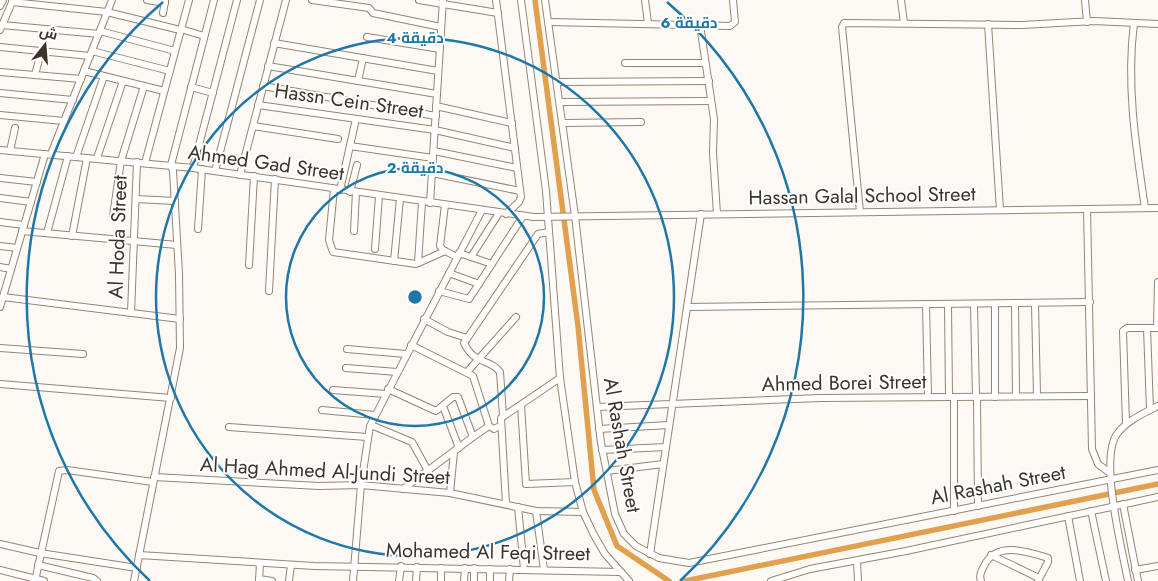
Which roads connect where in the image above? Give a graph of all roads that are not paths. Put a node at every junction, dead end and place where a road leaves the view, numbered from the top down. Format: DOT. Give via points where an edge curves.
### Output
graph roads {
  1 [pos="112,0"];
  2 [pos="147,0"];
  3 [pos="188,0"];
  4 [pos="214,0"];
  5 [pos="237,0"];
  6 [pos="260,0"];
  7 [pos="286,0"];
  8 [pos="312,0"];
  9 [pos="420,0"];
  10 [pos="496,0"];
  11 [pos="521,0"];
  12 [pos="545,0"];
  13 [pos="645,0"];
  14 [pos="733,0"];
  15 [pos="901,0"];
  16 [pos="1085,0"];
  17 [pos="13,1"];
  18 [pos="165,1"];
  19 [pos="442,2"];
  20 [pos="107,12"];
  21 [pos="162,13"];
  22 [pos="498,14"];
  23 [pos="548,22"];
  24 [pos="1087,22"];
  25 [pos="648,23"];
  26 [pos="904,23"];
  27 [pos="1134,23"];
  28 [pos="988,24"];
  29 [pos="1158,24"];
  30 [pos="700,25"];
  31 [pos="1,27"];
  32 [pos="441,27"];
  33 [pos="181,30"];
  34 [pos="99,33"];
  35 [pos="204,36"];
  36 [pos="367,37"];
  37 [pos="274,43"];
  38 [pos="0,47"];
  39 [pos="440,49"];
  40 [pos="175,51"];
  41 [pos="41,52"];
  42 [pos="91,54"];
  43 [pos="363,58"];
  44 [pos="625,62"];
  45 [pos="705,62"];
  46 [pos="268,66"];
  47 [pos="84,71"];
  48 [pos="170,71"];
  49 [pos="438,71"];
  50 [pos="0,72"];
  51 [pos="35,75"];
  52 [pos="104,76"];
  53 [pos="81,79"];
  54 [pos="123,81"];
  55 [pos="358,81"];
  56 [pos="708,81"];
  57 [pos="557,82"];
  58 [pos="144,86"];
  59 [pos="263,86"];
  60 [pos="191,88"];
  61 [pos="164,91"];
  62 [pos="0,93"];
  63 [pos="212,93"];
  64 [pos="437,94"];
  65 [pos="73,100"];
  66 [pos="711,101"];
  67 [pos="560,102"];
  68 [pos="258,105"];
  69 [pos="436,106"];
  70 [pos="0,115"];
  71 [pos="436,116"];
  72 [pos="356,119"];
  73 [pos="64,121"];
  74 [pos="641,122"];
  75 [pos="512,123"];
  76 [pos="563,123"];
  77 [pos="253,126"];
  78 [pos="15,128"];
  79 [pos="435,130"];
  80 [pos="338,139"];
  81 [pos="350,146"];
  82 [pos="515,148"];
  83 [pos="0,150"];
  84 [pos="10,151"];
  85 [pos="48,154"];
  86 [pos="433,154"];
  87 [pos="72,156"];
  88 [pos="87,158"];
  89 [pos="97,158"];
  90 [pos="121,161"];
  91 [pos="137,162"];
  92 [pos="145,163"];
  93 [pos="171,165"];
  94 [pos="356,165"];
  95 [pos="193,168"];
  96 [pos="517,168"];
  97 [pos="202,169"];
  98 [pos="215,171"];
  99 [pos="432,173"];
  100 [pos="240,175"];
  101 [pos="254,176"];
  102 [pos="0,178"];
  103 [pos="275,179"];
  104 [pos="37,182"];
  105 [pos="337,190"];
  106 [pos="520,191"];
  107 [pos="353,192"];
  108 [pos="379,196"];
  109 [pos="0,198"];
  110 [pos="400,198"];
  111 [pos="136,199"];
  112 [pos="175,201"];
  113 [pos="31,202"];
  114 [pos="422,202"];
  115 [pos="430,203"];
  116 [pos="445,205"];
  117 [pos="1144,208"];
  118 [pos="1158,208"];
  119 [pos="1087,209"];
  120 [pos="482,210"];
  121 [pos="1000,210"];
  122 [pos="860,212"];
  123 [pos="503,213"];
  124 [pos="701,214"];
  125 [pos="717,214"];
  126 [pos="113,216"];
  127 [pos="523,216"];
  128 [pos="567,216"];
  129 [pos="576,216"];
  130 [pos="548,218"];
  131 [pos="0,222"];
  132 [pos="23,228"];
  133 [pos="198,229"];
  134 [pos="354,231"];
  135 [pos="549,232"];
  136 [pos="47,233"];
  137 [pos="72,236"];
  138 [pos="134,241"];
  139 [pos="177,245"];
  140 [pos="0,246"];
  141 [pos="17,248"];
  142 [pos="375,249"];
  143 [pos="445,251"];
  144 [pos="458,255"];
  145 [pos="472,258"];
  146 [pos="394,261"];
  147 [pos="418,264"];
  148 [pos="492,264"];
  149 [pos="249,265"];
  150 [pos="0,267"];
  151 [pos="11,269"];
  152 [pos="449,273"];
  153 [pos="1158,282"];
  154 [pos="479,284"];
  155 [pos="269,291"];
  156 [pos="439,291"];
  157 [pos="3,292"];
  158 [pos="1090,302"];
  159 [pos="1035,303"];
  160 [pos="974,304"];
  161 [pos="995,304"];
  162 [pos="1015,304"];
  163 [pos="926,305"];
  164 [pos="948,305"];
  165 [pos="0,306"];
  166 [pos="687,306"];
  167 [pos="131,313"];
  168 [pos="516,316"];
  169 [pos="180,319"];
  170 [pos="424,319"];
  171 [pos="1147,328"];
  172 [pos="1157,328"];
  173 [pos="467,338"];
  174 [pos="410,345"];
  175 [pos="0,348"];
  176 [pos="347,349"];
  177 [pos="83,354"];
  178 [pos="406,354"];
  179 [pos="478,361"];
  180 [pos="346,368"];
  181 [pos="397,372"];
  182 [pos="466,372"];
  183 [pos="560,378"];
  184 [pos="0,384"];
  185 [pos="333,390"];
  186 [pos="387,392"];
  187 [pos="1016,396"];
  188 [pos="1036,396"];
  189 [pos="1091,396"];
  190 [pos="928,397"];
  191 [pos="952,397"];
  192 [pos="976,397"];
  193 [pos="995,397"];
  194 [pos="171,398"];
  195 [pos="673,403"];
  196 [pos="520,405"];
  197 [pos="443,406"];
  198 [pos="1158,406"];
  199 [pos="597,407"];
  200 [pos="322,410"];
  201 [pos="1150,410"];
  202 [pos="375,415"];
  203 [pos="503,416"];
  204 [pos="371,424"];
  205 [pos="1126,424"];
  206 [pos="669,425"];
  207 [pos="489,426"];
  208 [pos="500,426"];
  209 [pos="229,427"];
  210 [pos="599,429"];
  211 [pos="367,437"];
  212 [pos="473,437"];
  213 [pos="666,447"];
  214 [pos="456,450"];
  215 [pos="602,450"];
  216 [pos="664,464"];
  217 [pos="428,470"];
  218 [pos="1158,470"];
  219 [pos="607,471"];
  220 [pos="1110,476"];
  221 [pos="153,479"];
  222 [pos="575,482"];
  223 [pos="360,485"];
  224 [pos="403,489"];
  225 [pos="450,493"];
  226 [pos="1158,497"];
  227 [pos="506,504"];
  228 [pos="1114,504"];
  229 [pos="1123,504"];
  230 [pos="978,506"];
  231 [pos="518,507"];
  232 [pos="1092,510"];
  233 [pos="536,511"];
  234 [pos="954,511"];
  235 [pos="583,512"];
  236 [pos="1068,516"];
  237 [pos="0,544"];
  238 [pos="40,553"];
  239 [pos="650,554"];
  240 [pos="139,555"];
  241 [pos="991,555"];
  242 [pos="857,561"];
  243 [pos="260,563"];
  244 [pos="38,565"];
  245 [pos="291,565"];
  246 [pos="355,565"];
  247 [pos="401,566"];
  248 [pos="1158,566"];
  249 [pos="417,567"];
  250 [pos="137,568"];
  251 [pos="441,568"];
  252 [pos="465,568"];
  253 [pos="474,568"];
  254 [pos="490,569"];
  255 [pos="510,569"];
  256 [pos="524,569"];
  257 [pos="0,570"];
  258 [pos="544,570"];
  259 [pos="1135,570"];
  260 [pos="621,572"];
  261 [pos="35,580"];
  262 [pos="259,580"];
  263 [pos="1038,580"];
  264 [pos="44,581"];
  265 [pos="97,581"];
  266 [pos="134,581"];
  267 [pos="272,581"];
  268 [pos="289,581"];
  269 [pos="353,581"];
  270 [pos="399,581"];
  271 [pos="416,581"];
  272 [pos="440,581"];
  273 [pos="464,581"];
  274 [pos="474,581"];
  275 [pos="490,581"];
  276 [pos="509,581"];
  277 [pos="629,581"];
  278 [pos="770,581"];
  279 [pos="858,581"];
  280 [pos="981,581"];
  281 [pos="1080,581"];
  282 [pos="1106,581"];
  283 [pos="1128,581"];
  284 [pos="1138,581"];
  1 -- 20 [label="street"];
  2 -- 18 [label="street"];
  3 -- 33 [label="street"];
  4 -- 35 [label="street"];
  5 -- 63 [label="street"];
  6 -- 98 [label="street"];
  7 -- 37 [label="street"];
  8 -- 32 [label="street" via="369,8 373,13"];
  9 -- 19 [label="street"];
  10 -- 22 [label="street"];
  11 -- 130 [label="street"];
  12 -- 23 [label="street, Al Rashah Street"];
  13 -- 25 [label="street"];
  14 -- 30 [label="street" via="733,25"];
  15 -- 26 [label="street"];
  16 -- 24 [label="street"];
  17 -- 20 [label="street"];
  17 -- 31 [label="street"];
  18 -- 21 [label="street"];
  19 -- 22 [label="street"];
  19 -- 32 [label="street"];
  20 -- 33 [label="street"];
  20 -- 34 [label="street"];
  22 -- 75 [label="street"];
  23 -- 25 [label="street"];
  23 -- 57 [label="street, Al Rashah Street"];
  24 -- 27 [label="street"];
  24 -- 28 [label="street"];
  25 -- 30 [label="street"];
  26 -- 28 [label="street"];
  26 -- 122 [label="street" via="847,22 842,27"];
  27 -- 29 [label="street"];
  27 -- 117 [label="street" via="1131,74"];
  28 -- 121 [label="street"];
  30 -- 45 [label="street"];
  31 -- 34 [label="street"];
  32 -- 39 [label="street"];
  33 -- 35 [label="street"];
  33 -- 40 [label="street"];
  34 -- 40 [label="street"];
  34 -- 42 [label="street"];
  35 -- 60 [label="street"];
  36 -- 39 [label="street"];
  37 -- 43 [label="street"];
  37 -- 46 [label="street"];
  38 -- 41 [label="street"];
  39 -- 49 [label="street"];
  40 -- 48 [label="street"];
  41 -- 42 [label="street"];
  41 -- 51 [label="street"];
  42 -- 47 [label="street"];
  42 -- 48 [label="street"];
  43 -- 49 [label="street"];
  43 -- 55 [label="street"];
  44 -- 45 [label="street"];
  45 -- 56 [label="street"];
  46 -- 55 [label="street"];
  46 -- 59 [label="street"];
  47 -- 52 [label="street"];
  47 -- 53 [label="street"];
  48 -- 61 [label="street"];
  49 -- 64 [label="street"];
  50 -- 51 [label="street"];
  51 -- 53 [label="street"];
  52 -- 54 [label="street"];
  52 -- 87 [label="street"];
  53 -- 65 [label="street"];
  54 -- 58 [label="street"];
  54 -- 89 [label="street"];
  55 -- 64 [label="street"];
  56 -- 57 [label="street"];
  56 -- 66 [label="street"];
  57 -- 67 [label="street, Al Rashah Street"];
  58 -- 61 [label="street"];
  58 -- 90 [label="street"];
  59 -- 68 [label="street"];
  59 -- 71 [label="street"];
  60 -- 63 [label="street"];
  60 -- 93 [label="street"];
  61 -- 92 [label="street"];
  62 -- 65 [label="street"];
  63 -- 95 [label="street"];
  64 -- 69 [label="street"];
  65 -- 73 [label="street"];
  66 -- 67 [label="street"];
  66 -- 125 [label="street" via="716,131 713,153"];
  67 -- 76 [label="street, Al Rashah Street"];
  68 -- 72 [label="street, Hassn Cein Street"];
  68 -- 77 [label="street"];
  69 -- 71 [label="street"];
  69 -- 75 [label="street"];
  70 -- 73 [label="street"];
  71 -- 79 [label="street"];
  72 -- 79 [label="street, Hassn Cein Street"];
  72 -- 81 [label="street"];
  73 -- 85 [label="street"];
  74 -- 76 [label="street"];
  75 -- 82 [label="street"];
  76 -- 129 [label="street, Al Rashah Street"];
  77 -- 80 [label="street"];
  77 -- 100 [label="street"];
  78 -- 84 [label="street"];
  79 -- 82 [label="street, Hassn Cein Street"];
  79 -- 86 [label="street"];
  81 -- 86 [label="street"];
  81 -- 105 [label="street"];
  82 -- 96 [label="street"];
  83 -- 84 [label="street, Ahmed Gad Street"];
  84 -- 85 [label="street, Ahmed Gad Street"];
  85 -- 87 [label="street, Ahmed Gad Street"];
  85 -- 104 [label="street"];
  86 -- 96 [label="street"];
  86 -- 99 [label="street"];
  87 -- 88 [label="street, Ahmed Gad Street"];
  87 -- 136 [label="street"];
  88 -- 89 [label="street, Ahmed Gad Street"];
  88 -- 137 [label="street"];
  89 -- 90 [label="street, Ahmed Gad Street"];
  90 -- 91 [label="street, Ahmed Gad Street"];
  90 -- 126 [label="street"];
  91 -- 92 [label="street, Ahmed Gad Street"];
  91 -- 111 [label="street, Al Hoda Street"];
  92 -- 93 [label="street, Ahmed Gad Street"];
  93 -- 95 [label="street, Ahmed Gad Street"];
  93 -- 112 [label="street"];
  94 -- 107 [label="street"];
  95 -- 97 [label="street, Ahmed Gad Street"];
  96 -- 106 [label="street"];
  97 -- 98 [label="street, Ahmed Gad Street"];
  97 -- 133 [label="street"];
  98 -- 100 [label="street, Ahmed Gad Street"];
  99 -- 106 [label="street"];
  99 -- 115 [label="street"];
  100 -- 101 [label="street, Ahmed Gad Street"];
  101 -- 103 [label="street, Ahmed Gad Street"];
  101 -- 149 [label="street"];
  102 -- 104 [label="street"];
  103 -- 105 [label="street, Ahmed Gad Street"];
  103 -- 155 [label="street"];
  104 -- 113 [label="street"];
  105 -- 107 [label="street, Ahmed Gad Street"];
  105 -- 146 [label="street" via="329,240 333,252"];
  106 -- 123 [label="street" via="520,201"];
  107 -- 108 [label="street, Ahmed Gad Street"];
  107 -- 134 [label="street"];
  108 -- 110 [label="street, Ahmed Gad Street"];
  108 -- 142 [label="street"];
  109 -- 113 [label="street"];
  110 -- 114 [label="street, Ahmed Gad Street"];
  110 -- 146 [label="street"];
  111 -- 112 [label="street"];
  111 -- 138 [label="street, Al Hoda Street"];
  112 -- 139 [label="street"];
  113 -- 132 [label="street"];
  114 -- 115 [label="street, Ahmed Gad Street"];
  114 -- 147 [label="street"];
  115 -- 116 [label="street, Ahmed Gad Street"];
  116 -- 120 [label="street, Ahmed Gad Street"];
  116 -- 143 [label="street" via="440,244"];
  117 -- 118 [label="street, Hassan Galal School Street"];
  117 -- 119 [label="street, Hassan Galal School Street"];
  119 -- 121 [label="street, Hassan Galal School Street"];
  119 -- 158 [label="street"];
  120 -- 123 [label="street, Ahmed Gad Street"];
  120 -- 144 [label="street"];
  121 -- 122 [label="street, Hassan Galal School Street"];
  122 -- 125 [label="street, Hassan Galal School Street"];
  123 -- 127 [label="street, Ahmed Gad Street"];
  123 -- 145 [label="street"];
  124 -- 125 [label="street, Hassan Galal School Street"];
  124 -- 129 [label="street, Hassan Galal School Street"];
  124 -- 166 [label="street"];
  127 -- 130 [label="street, Ahmed Gad Street"];
  127 -- 148 [label="street"];
  128 -- 129 [label="street, Hassan Galal School Street"];
  128 -- 130 [label="street, Ahmed Gad Street"];
  129 -- 199 [label="street, Al Rashah Street"];
  130 -- 135 [label="street"];
  131 -- 132 [label="street"];
  132 -- 136 [label="street"];
  132 -- 141 [label="street"];
  135 -- 173 [label="street" via="538,234"];
  135 -- 183 [label="street"];
  136 -- 137 [label="street"];
  137 -- 138 [label="street"];
  138 -- 139 [label="street"];
  138 -- 167 [label="street, Al Hoda Street"];
  139 -- 169 [label="street"];
  140 -- 141 [label="street"];
  141 -- 151 [label="street"];
  143 -- 144 [label="street"];
  143 -- 147 [label="street"];
  144 -- 145 [label="street"];
  144 -- 152 [label="street"];
  145 -- 148 [label="street"];
  146 -- 147 [label="street"];
  148 -- 154 [label="street"];
  150 -- 151 [label="street"];
  151 -- 157 [label="street"];
  152 -- 154 [label="street"];
  152 -- 156 [label="street"];
  153 -- 172 [label="street"];
  154 -- 156 [label="street" via="468,299"];
  156 -- 170 [label="street"];
  157 -- 165 [label="street"];
  157 -- 167 [label="street"];
  158 -- 159 [label="street"];
  158 -- 189 [label="street"];
  159 -- 162 [label="street"];
  159 -- 188 [label="street"];
  160 -- 161 [label="street"];
  160 -- 164 [label="street"];
  160 -- 192 [label="street"];
  161 -- 162 [label="street"];
  161 -- 193 [label="street"];
  162 -- 187 [label="street"];
  163 -- 164 [label="street"];
  163 -- 166 [label="street"];
  163 -- 190 [label="street"];
  164 -- 191 [label="street"];
  166 -- 195 [label="street"];
  167 -- 169 [label="street"];
  168 -- 179 [label="street"];
  169 -- 194 [label="street" via="180,348"];
  170 -- 173 [label="street"];
  170 -- 174 [label="street"];
  171 -- 172 [label="street"];
  171 -- 201 [label="street"];
  171 -- 205 [label="street" via="1125,329 1122,333"];
  173 -- 179 [label="street" via="464,344"];
  174 -- 178 [label="street"];
  174 -- 182 [label="street"];
  175 -- 177 [label="street"];
  176 -- 178 [label="street"];
  178 -- 181 [label="street"];
  179 -- 182 [label="street"];
  179 -- 203 [label="street" via="494,366 500,372"];
  180 -- 181 [label="street"];
  181 -- 186 [label="street"];
  182 -- 207 [label="street" via="475,379"];
  183 -- 196 [label="street"];
  183 -- 222 [label="street"];
  184 -- 194 [label="street"];
  185 -- 186 [label="street"];
  186 -- 197 [label="street" via="437,411"];
  186 -- 202 [label="street"];
  187 -- 188 [label="street, Ahmed Borei Street"];
  187 -- 193 [label="street, Ahmed Borei Street"];
  188 -- 189 [label="street, Ahmed Borei Street"];
  189 -- 220 [label="street" via="1093,454"];
  190 -- 191 [label="street, Ahmed Borei Street"];
  190 -- 195 [label="street, Ahmed Borei Street"];
  191 -- 192 [label="street, Ahmed Borei Street"];
  191 -- 234 [label="street"];
  192 -- 193 [label="street, Ahmed Borei Street"];
  192 -- 230 [label="street"];
  194 -- 221 [label="street"];
  195 -- 199 [label="street, Ahmed Borei Street"];
  195 -- 206 [label="street"];
  196 -- 203 [label="street"];
  196 -- 222 [label="street" via="526,484"];
  197 -- 212 [label="street" via="453,397 459,398"];
  197 -- 214 [label="street"];
  198 -- 201 [label="street"];
  199 -- 210 [label="street, Al Rashah Street"];
  200 -- 202 [label="street"];
  201 -- 205 [label="street"];
  202 -- 204 [label="street"];
  203 -- 208 [label="street"];
  204 -- 211 [label="street"];
  204 -- 217 [label="street" via="412,442"];
  205 -- 220 [label="street" via="1111,445"];
  206 -- 210 [label="street"];
  206 -- 213 [label="street"];
  207 -- 208 [label="street" via="494,429"];
  207 -- 212 [label="street"];
  208 -- 227 [label="street"];
  209 -- 211 [label="street"];
  210 -- 215 [label="street, Al Rashah Street"];
  211 -- 223 [label="street"];
  212 -- 214 [label="street"];
  213 -- 215 [label="street"];
  213 -- 216 [label="street"];
  214 -- 217 [label="street"];
  214 -- 225 [label="street"];
  215 -- 219 [label="street, Al Rashah Street"];
  216 -- 219 [label="street"];
  216 -- 239 [label="street"];
  217 -- 224 [label="street"];
  218 -- 220 [label="street, Al Rashah Street"];
  219 -- 239 [label="street, Al Rashah Street" via="620,528 636,546"];
  220 -- 228 [label="street"];
  220 -- 230 [label="street, Al Rashah Street"];
  221 -- 223 [label="street, Al Hag Ahmed Al-Jundi Street"];
  221 -- 238 [label="street, Al Hag Ahmed Al-Jundi Street" via="59,471"];
  221 -- 240 [label="street"];
  222 -- 235 [label="street"];
  223 -- 224 [label="street, Al Hag Ahmed Al-Jundi Street"];
  223 -- 246 [label="street"];
  224 -- 225 [label="street, Al Hag Ahmed Al-Jundi Street"];
  225 -- 227 [label="street, Al Hag Ahmed Al-Jundi Street"];
  226 -- 229 [label="street"];
  227 -- 231 [label="street, Al Hag Ahmed Al-Jundi Street"];
  228 -- 229 [label="street"];
  228 -- 232 [label="street"];
  228 -- 283 [label="street"];
  229 -- 259 [label="street"];
  230 -- 234 [label="street, Al Rashah Street"];
  231 -- 233 [label="street, Al Hag Ahmed Al-Jundi Street"];
  231 -- 256 [label="street"];
  232 -- 236 [label="street"];
  232 -- 282 [label="street"];
  233 -- 235 [label="street, Al Hag Ahmed Al-Jundi Street"];
  233 -- 258 [label="street"];
  234 -- 239 [label="street, Al Rashah Street" via="689,563 669,561"];
  235 -- 260 [label="street" via="605,554"];
  236 -- 242 [label="street"];
  236 -- 281 [label="street"];
  237 -- 238 [label="street"];
  238 -- 244 [label="street"];
  238 -- 250 [label="street"];
  240 -- 243 [label="street, Mohamed Al Feqi Street"];
  240 -- 250 [label="street"];
  241 -- 263 [label="street"];
  241 -- 263 [label="street" via="1007,549 1046,558 1048,562"];
  241 -- 280 [label="street" via="980,575"];
  242 -- 278 [label="street" via="810,569"];
  242 -- 279 [label="street"];
  243 -- 245 [label="street, Mohamed Al Feqi Street"];
  243 -- 262 [label="street"];
  244 -- 261 [label="street"];
  244 -- 265 [label="street"];
  245 -- 246 [label="street, Mohamed Al Feqi Street"];
  245 -- 268 [label="street"];
  246 -- 247 [label="street, Mohamed Al Feqi Street"];
  246 -- 269 [label="street"];
  247 -- 249 [label="street, Mohamed Al Feqi Street"];
  247 -- 270 [label="street"];
  248 -- 259 [label="street"];
  249 -- 251 [label="street, Mohamed Al Feqi Street"];
  249 -- 271 [label="street"];
  250 -- 266 [label="street"];
  251 -- 252 [label="street, Mohamed Al Feqi Street"];
  251 -- 272 [label="street"];
  252 -- 253 [label="street, Mohamed Al Feqi Street"];
  252 -- 273 [label="street"];
  253 -- 254 [label="street, Mohamed Al Feqi Street"];
  253 -- 274 [label="street"];
  254 -- 255 [label="street, Mohamed Al Feqi Street"];
  254 -- 275 [label="street"];
  255 -- 256 [label="street, Mohamed Al Feqi Street"];
  255 -- 276 [label="street"];
  256 -- 258 [label="street, Mohamed Al Feqi Street"];
  257 -- 261 [label="street"];
  258 -- 260 [label="street, Mohamed Al Feqi Street"];
  259 -- 284 [label="street"];
  260 -- 277 [label="street"];
  261 -- 264 [label="street"];
  262 -- 267 [label="street"];
}
